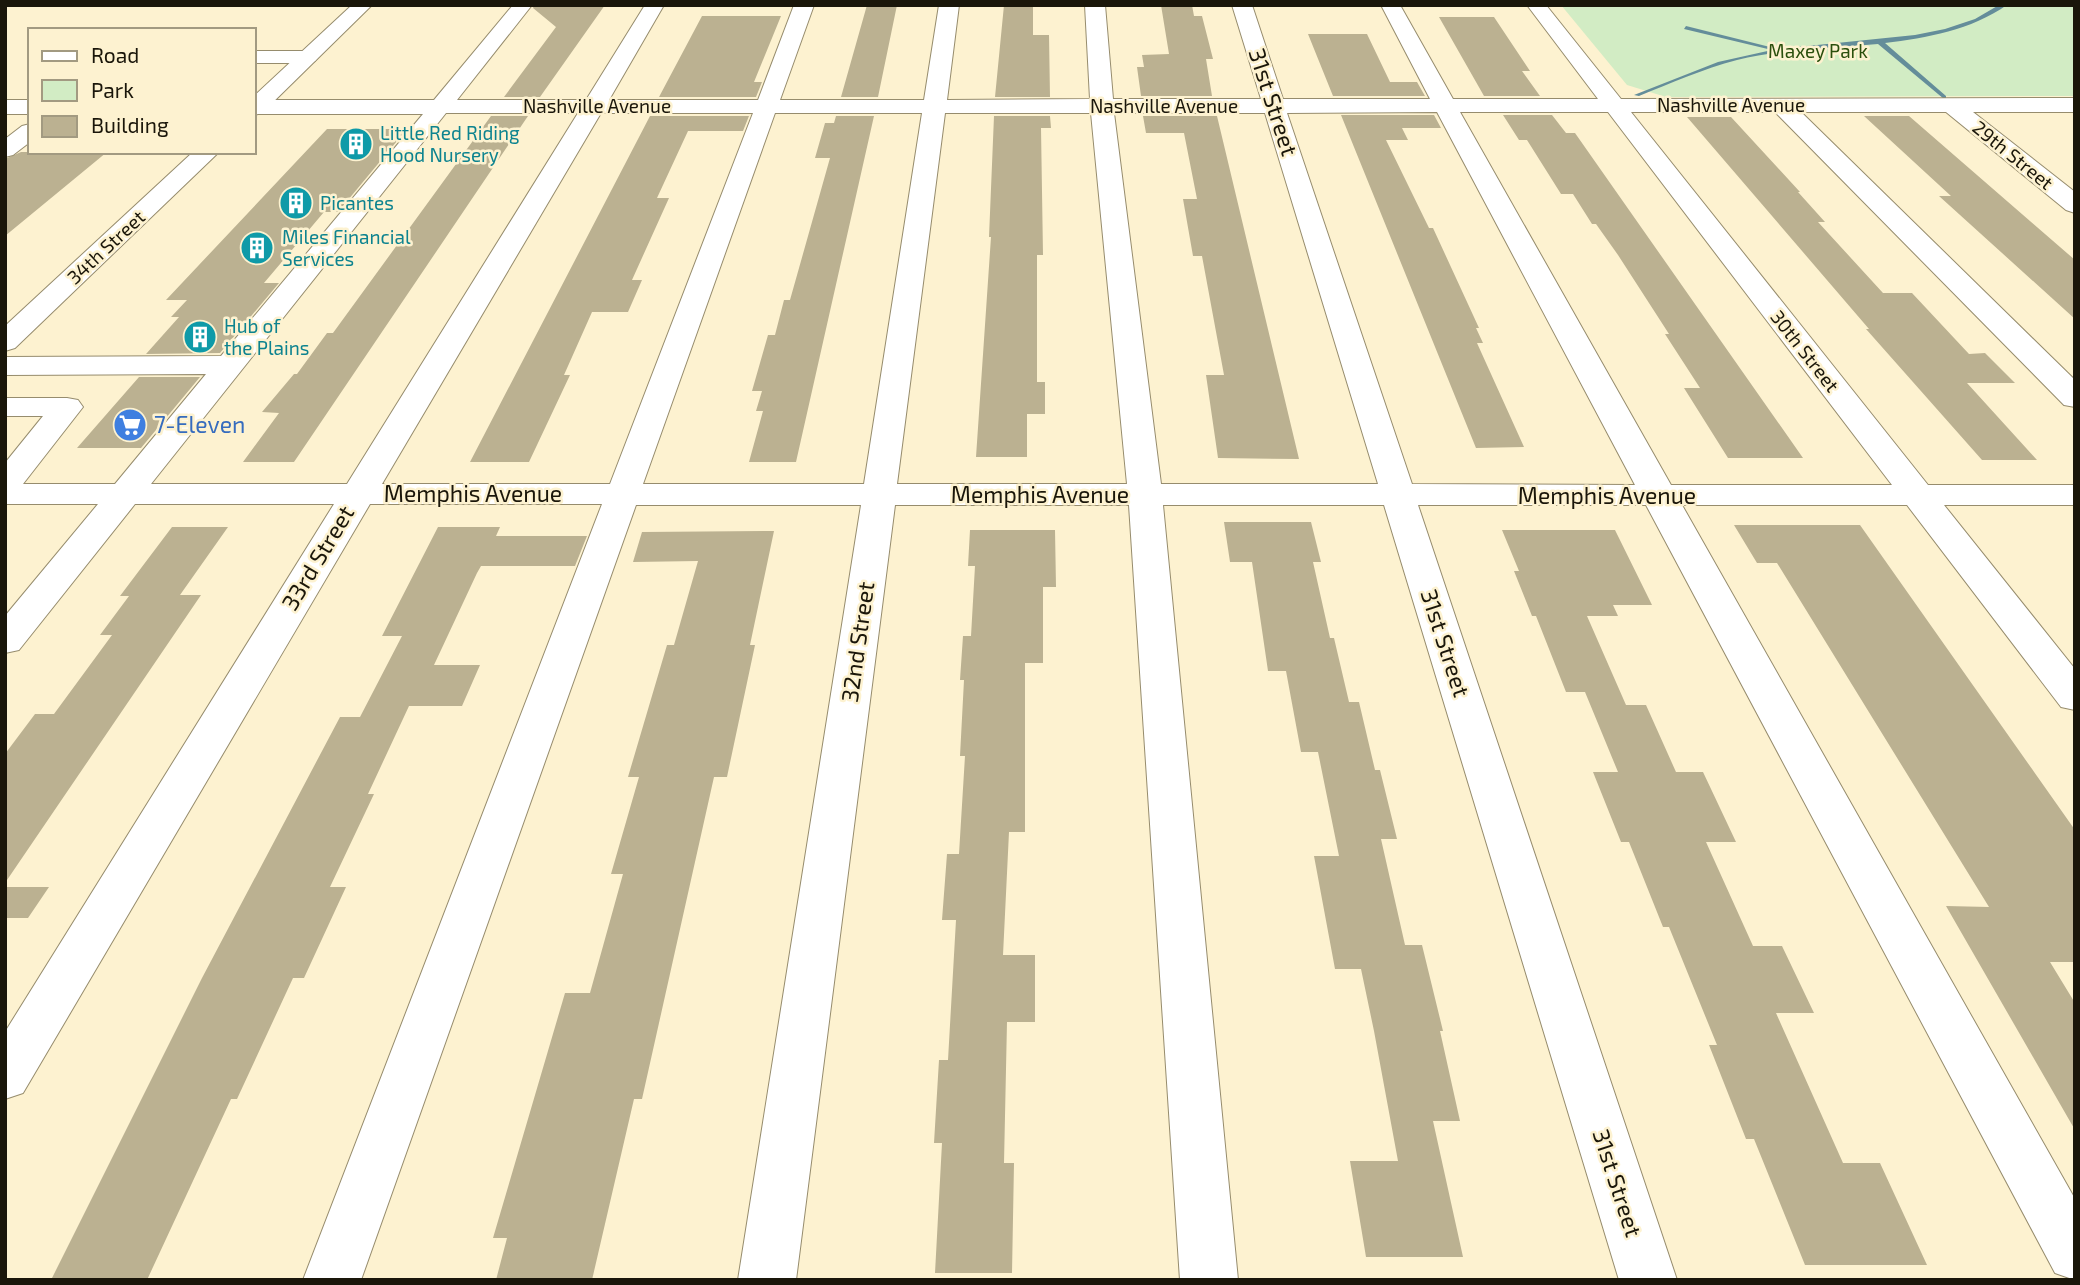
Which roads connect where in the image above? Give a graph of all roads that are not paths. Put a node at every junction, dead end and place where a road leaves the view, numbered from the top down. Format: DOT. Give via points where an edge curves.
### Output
graph roads {
  1 [pos="363,5"];
  2 [pos="523,5"];
  3 [pos="655,5"];
  4 [pos="804,5"];
  5 [pos="949,5"];
  6 [pos="1095,5"];
  7 [pos="1242,5"];
  8 [pos="1390,5"];
  9 [pos="1536,5"];
  10 [pos="256,57"];
  11 [pos="308,57"];
  12 [pos="256,101"];
  13 [pos="256,102"];
  14 [pos="1780,105"];
  15 [pos="1951,105"];
  16 [pos="2075,105"];
  17 [pos="439,106"];
  18 [pos="592,106"];
  19 [pos="766,106"];
  20 [pos="934,106"];
  21 [pos="1102,106"];
  22 [pos="1274,106"];
  23 [pos="1446,106"];
  24 [pos="1614,106"];
  25 [pos="28,133"];
  26 [pos="5,150"];
  27 [pos="205,154"];
  28 [pos="2075,205"];
  29 [pos="5,341"];
  30 [pos="230,365"];
  31 [pos="5,366"];
  32 [pos="2075,398"];
  33 [pos="9,411"];
  34 [pos="9,479"];
  35 [pos="125,494"];
  36 [pos="357,494"];
  37 [pos="623,495"];
  38 [pos="879,495"];
  39 [pos="1145,495"];
  40 [pos="2075,495"];
  41 [pos="1398,496"];
  42 [pos="1659,496"];
  43 [pos="1918,496"];
  44 [pos="5,641"];
  45 [pos="2075,696"];
  46 [pos="5,1077"];
  47 [pos="2075,1254"];
  48 [pos="332,1280"];
  49 [pos="767,1280"];
  50 [pos="1209,1280"];
  51 [pos="1648,1280"];
  1 -- 11 [label="street"];
  2 -- 17 [label="street"];
  3 -- 18 [label="street, 33rd Street"];
  4 -- 19 [label="street"];
  5 -- 20 [label="street, 32nd Street"];
  6 -- 21 [label="street"];
  7 -- 22 [label="street, 31st Street"];
  8 -- 23 [label="street"];
  9 -- 24 [label="street, 30th Street"];
  10 -- 11 [label="street"];
  11 -- 12 [label="street"];
  13 -- 17 [label="street, Nashville Avenue"];
  14 -- 15 [label="street, Nashville Avenue"];
  14 -- 24 [label="street, Nashville Avenue"];
  14 -- 32 [label="street"];
  15 -- 16 [label="street, Nashville Avenue"];
  15 -- 28 [label="street, 29th Street"];
  17 -- 18 [label="street, Nashville Avenue"];
  17 -- 30 [label="street"];
  18 -- 19 [label="street, Nashville Avenue"];
  18 -- 36 [label="street, 33rd Street"];
  19 -- 20 [label="street, Nashville Avenue"];
  19 -- 37 [label="street"];
  20 -- 21 [label="street, Nashville Avenue"];
  20 -- 38 [label="street, 32nd Street"];
  21 -- 22 [label="street, Nashville Avenue"];
  21 -- 39 [label="street"];
  22 -- 23 [label="street, Nashville Avenue"];
  22 -- 41 [label="street, 31st Street"];
  23 -- 24 [label="street, Nashville Avenue"];
  23 -- 42 [label="street"];
  24 -- 43 [label="street, 30th Street"];
  25 -- 26 [label="street"];
  27 -- 29 [label="street, 34th Street"];
  30 -- 31 [label="street"];
  30 -- 35 [label="street"];
  33 -- 34 [label="street" via="67,407"];
  34 -- 35 [label="street, Memphis Avenue"];
  35 -- 36 [label="street, Memphis Avenue"];
  35 -- 44 [label="street"];
  36 -- 37 [label="street, Memphis Avenue"];
  36 -- 46 [label="street, 33rd Street"];
  37 -- 38 [label="street, Memphis Avenue"];
  37 -- 48 [label="street"];
  38 -- 39 [label="street, Memphis Avenue"];
  38 -- 49 [label="street, 32nd Street"];
  39 -- 41 [label="street, Memphis Avenue"];
  39 -- 50 [label="street"];
  40 -- 43 [label="street, Memphis Avenue"];
  41 -- 42 [label="street, Memphis Avenue"];
  41 -- 51 [label="street, 31st Street"];
  42 -- 43 [label="street, Memphis Avenue"];
  42 -- 47 [label="street"];
  43 -- 45 [label="street, 30th Street"];
}
